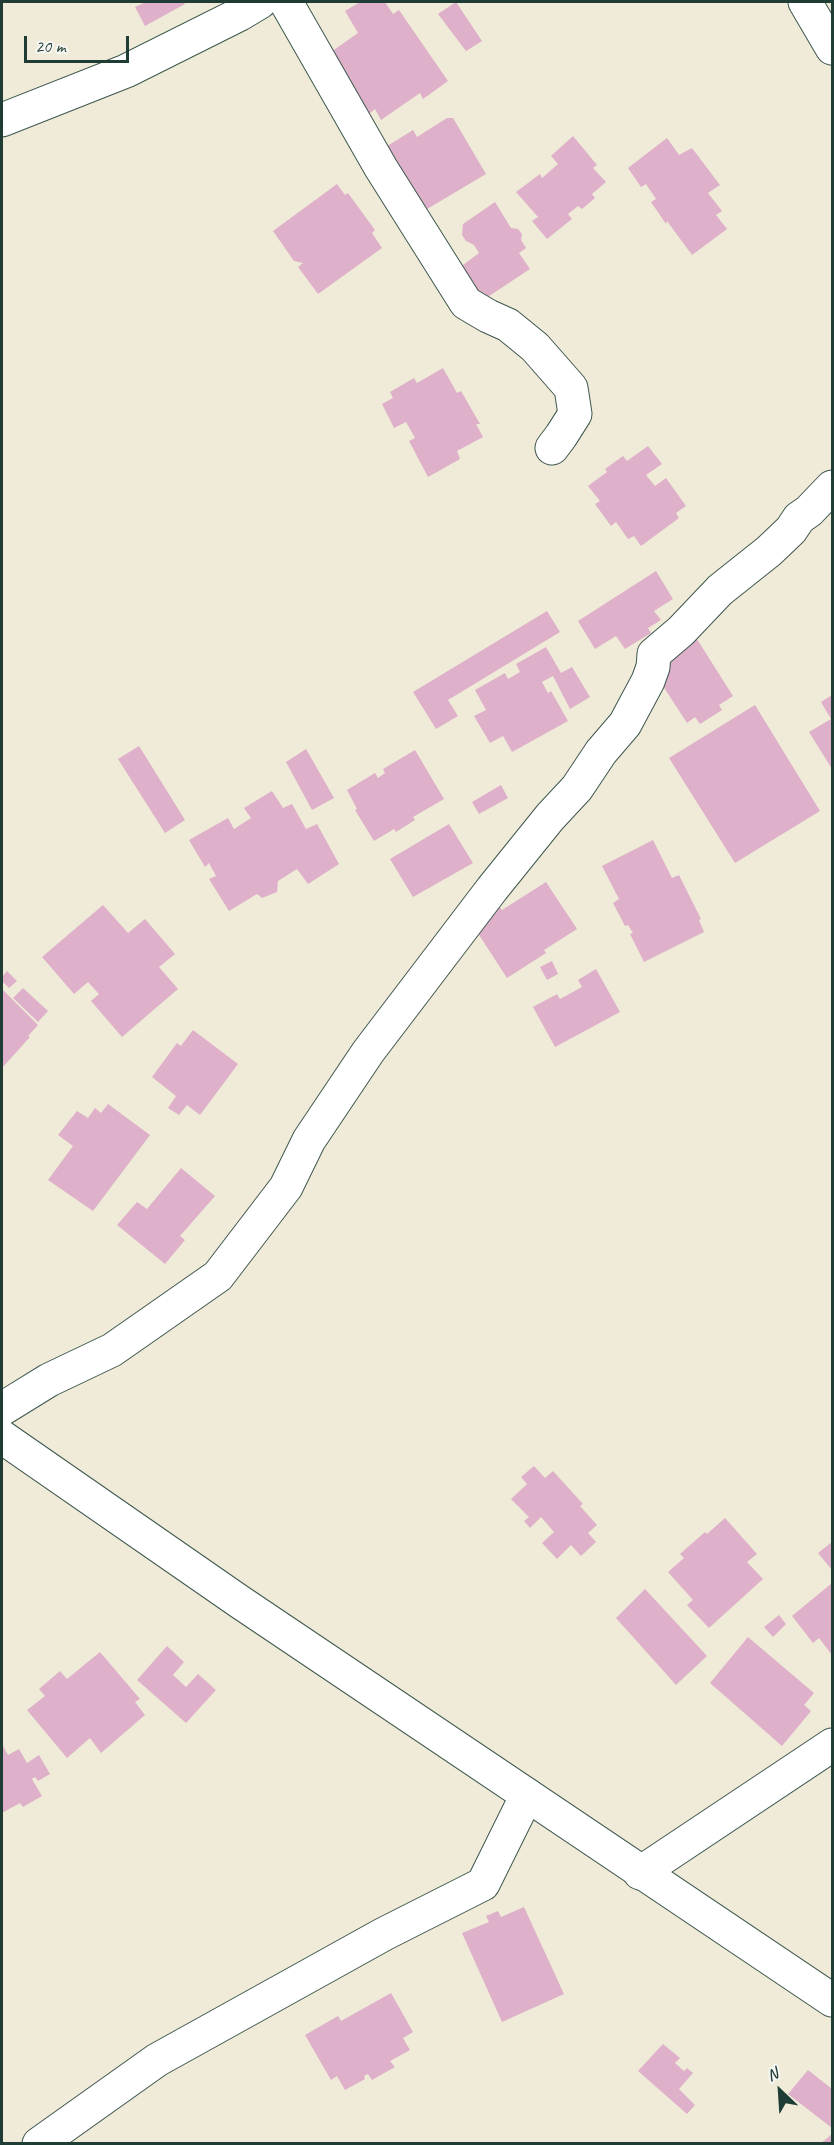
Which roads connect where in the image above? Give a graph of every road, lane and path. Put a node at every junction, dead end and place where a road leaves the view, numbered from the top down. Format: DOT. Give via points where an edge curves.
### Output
graph roads {
  1 [pos="260,2"];
  2 [pos="286,2"];
  3 [pos="805,2"];
  4 [pos="832,48"];
  5 [pos="2,120"];
  6 [pos="552,447"];
  7 [pos="832,487"];
  8 [pos="2,1409"];
  9 [pos="2,1437"];
  10 [pos="832,1745"];
  11 [pos="526,1795"];
  12 [pos="640,1873"];
  13 [pos="832,2000"];
  14 [pos="39,2144"];
  1 -- 5 [label="street" via="126,71"];
  2 -- 6 [label="street" via="381,168 466,303 508,325 535,347 571,388 575,414"];
  3 -- 4 [label="street"];
  7 -- 8 [label="street" via="769,551 720,590 654,654 648,681 625,724 368,1052 309,1140 286,1187 218,1276 112,1350 49,1380"];
  9 -- 11 [label="street"];
  10 -- 12 [label="street"];
  11 -- 12 [label="street"];
  11 -- 14 [label="street" via="483,1884 384,1934 157,2060"];
  12 -- 13 [label="street"];
}
